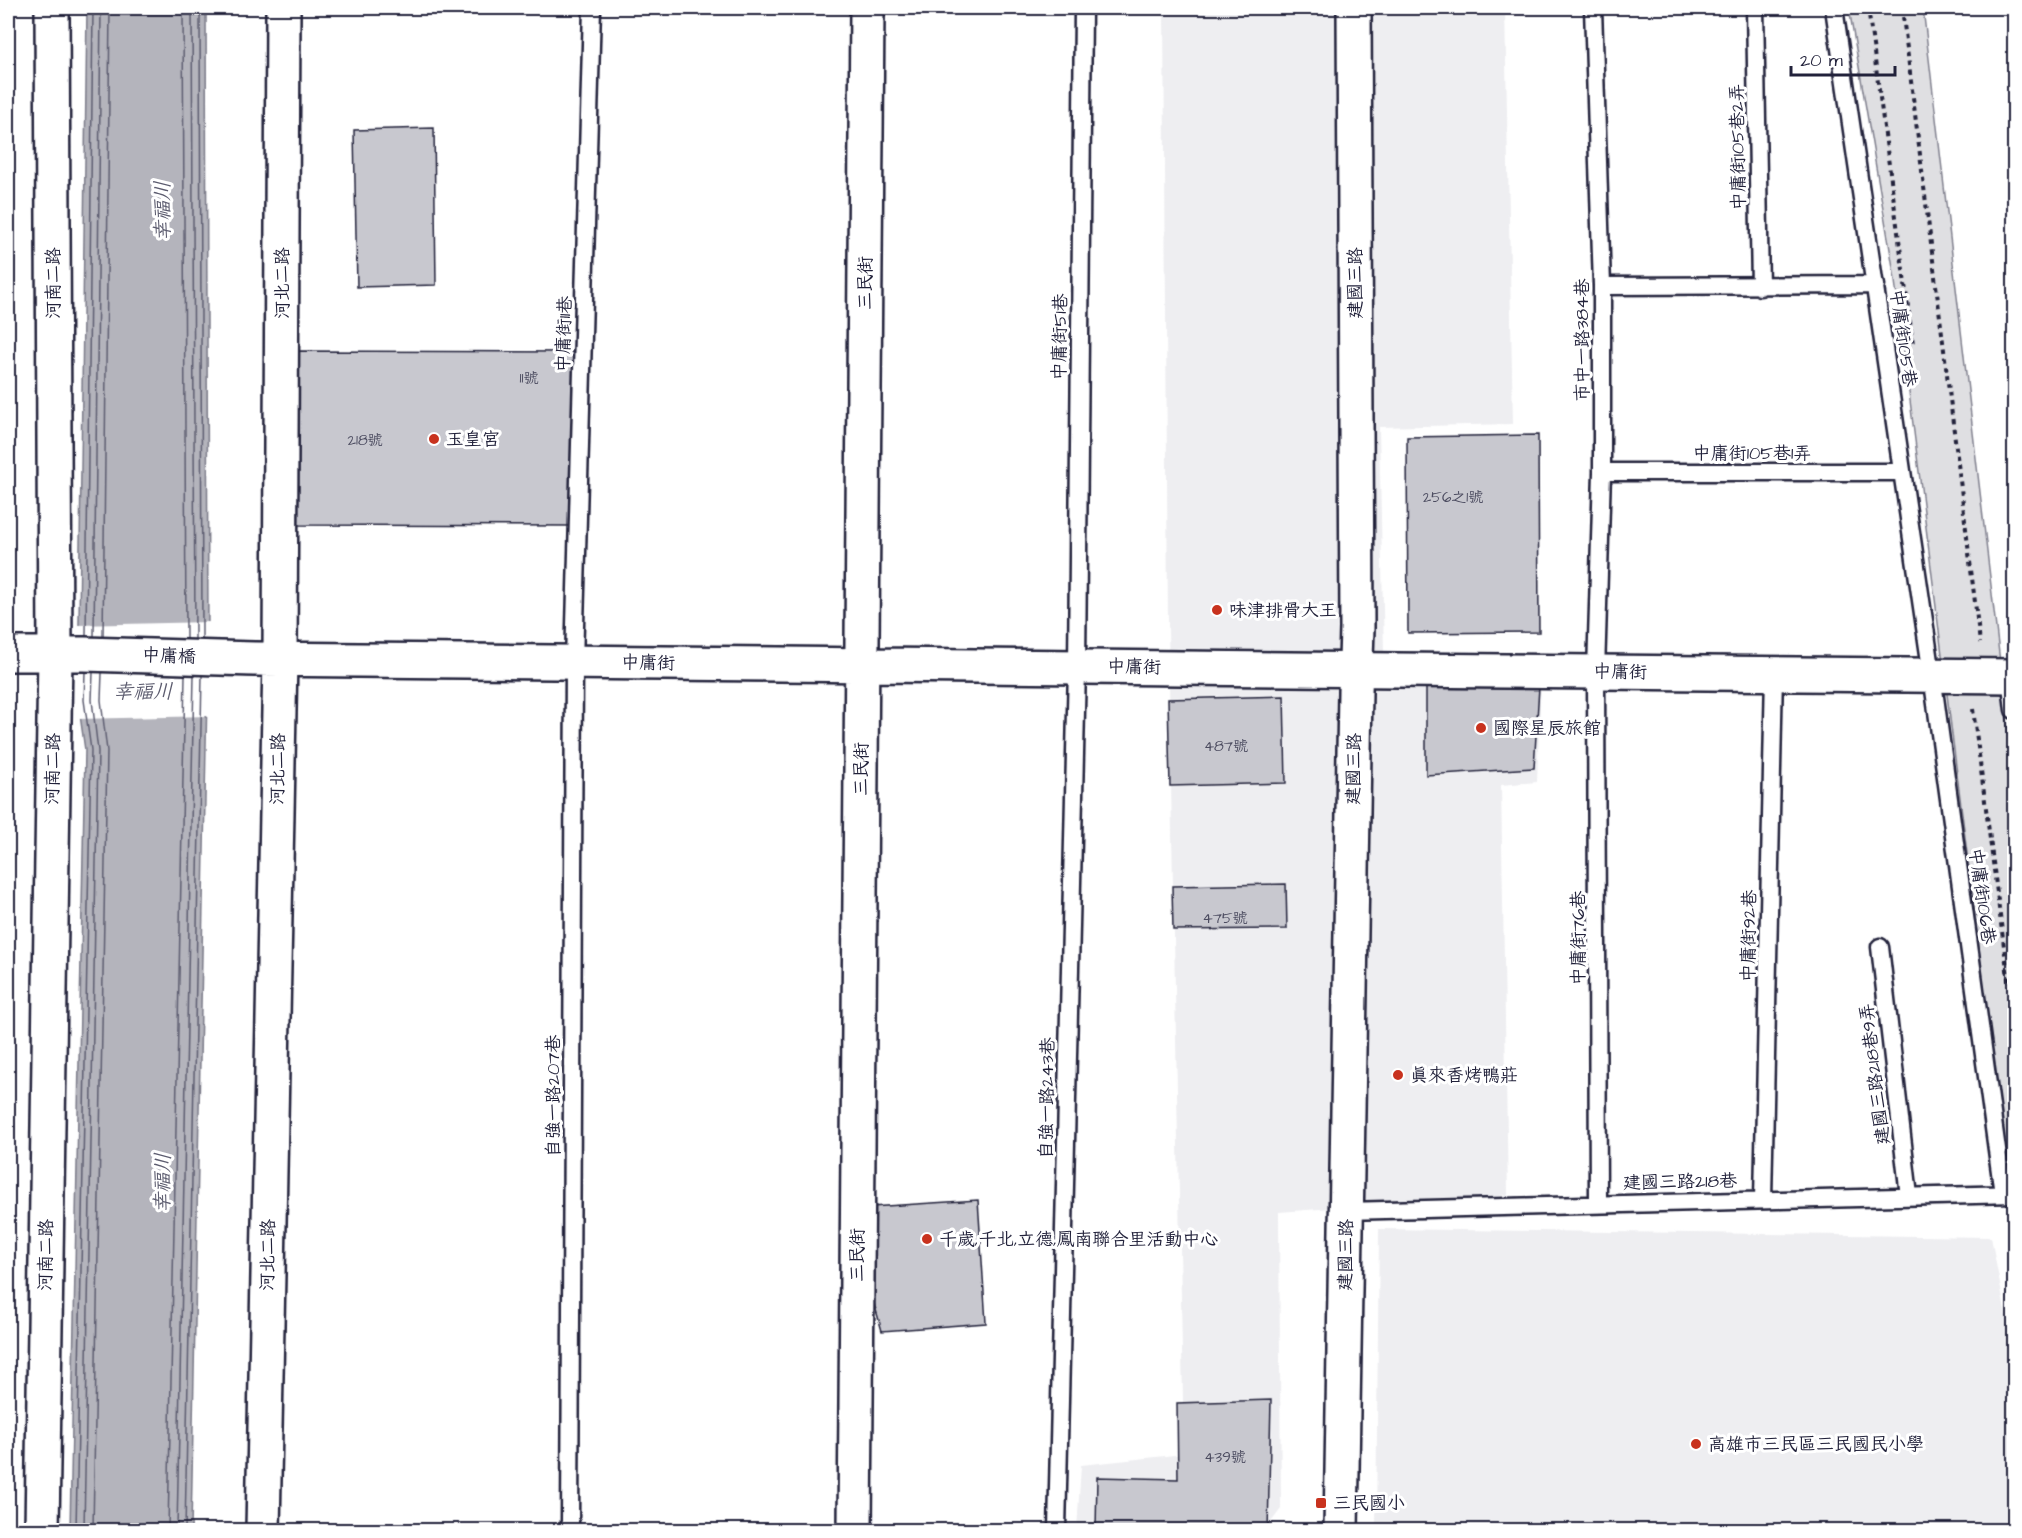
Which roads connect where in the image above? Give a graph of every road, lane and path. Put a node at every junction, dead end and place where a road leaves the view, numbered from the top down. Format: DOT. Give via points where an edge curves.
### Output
graph roads {
  1 [pos="52,8"];
  2 [pos="283,8"];
  3 [pos="592,8"];
  4 [pos="867,8"];
  5 [pos="1083,8"];
  6 [pos="1354,8"];
  7 [pos="1593,8"];
  8 [pos="1755,8"];
  9 [pos="1834,8"];
  10 [pos="1868,8"];
  11 [pos="1902,8"];
  12 [pos="1876,285"];
  13 [pos="1602,286"];
  14 [pos="1761,286"];
  15 [pos="1913,348"];
  16 [pos="1602,472"];
  17 [pos="1902,472"];
  18 [pos="8,654"];
  19 [pos="70,654"];
  20 [pos="267,659"];
  21 [pos="574,662"];
  22 [pos="862,665"];
  23 [pos="1077,667"];
  24 [pos="1356,669"];
  25 [pos="1596,672"];
  26 [pos="1774,674"];
  27 [pos="1953,675"];
  28 [pos="2012,676"];
  29 [pos="2014,710"];
  30 [pos="1880,947"];
  31 [pos="2014,1023"];
  32 [pos="2009,1194"];
  33 [pos="1909,1196"];
  34 [pos="1763,1200"];
  35 [pos="1598,1204"];
  36 [pos="1346,1211"];
  37 [pos="42,1530"];
  38 [pos="263,1530"];
  39 [pos="570,1530"];
  40 [pos="855,1530"];
  41 [pos="1057,1530"];
  42 [pos="1341,1530"];
  1 -- 19 [label="street, 河南二路"];
  2 -- 20 [label="street, 河北二路"];
  3 -- 21 [label="lane, 中庸街11巷"];
  4 -- 22 [label="street, 三民街"];
  5 -- 23 [label="lane, 中庸街51巷"];
  6 -- 24 [label="street, 建國三路"];
  7 -- 13 [label="lane, 市中一路384巷"];
  8 -- 14 [label="lane, 中庸街105巷2弄"];
  9 -- 12 [label="lane, 中庸街105巷"];
  10 -- 15 [label="path"];
  11 -- 27 [label="path" via="1982,662 1956,665"];
  12 -- 14 [label="lane"];
  12 -- 17 [label="lane, 中庸街105巷"];
  13 -- 14 [label="lane"];
  13 -- 16 [label="lane, 市中一路384巷"];
  16 -- 17 [label="lane, 中庸街105巷1弄"];
  16 -- 25 [label="lane, 市中一路384巷"];
  17 -- 27 [label="lane, 中庸街105巷"];
  18 -- 19 [label="street, 中庸橋"];
  19 -- 20 [label="street, 中庸橋"];
  19 -- 37 [label="street, 河南二路"];
  20 -- 21 [label="street, 中庸街"];
  20 -- 38 [label="street, 河北二路"];
  21 -- 22 [label="street, 中庸街"];
  21 -- 39 [label="lane, 自強一路207巷"];
  22 -- 23 [label="street, 中庸街"];
  22 -- 40 [label="street, 三民街"];
  23 -- 24 [label="street, 中庸街"];
  23 -- 41 [label="lane, 自強一路243巷"];
  24 -- 25 [label="street, 中庸街"];
  24 -- 36 [label="street, 建國三路"];
  25 -- 26 [label="street, 中庸街"];
  25 -- 35 [label="lane, 中庸街76巷"];
  26 -- 27 [label="street, 中庸街"];
  26 -- 34 [label="lane, 中庸街92巷"];
  27 -- 28 [label="street, 中庸街"];
  27 -- 31 [label="path"];
  27 -- 32 [label="lane, 中庸街106巷"];
  28 -- 29 [label="lane"];
  30 -- 33 [label="lane, 建國三路218巷9弄"];
  32 -- 33 [label="lane, 建國三路218巷"];
  33 -- 34 [label="lane, 建國三路218巷"];
  34 -- 35 [label="lane, 建國三路218巷"];
  35 -- 36 [label="lane, 建國三路218巷"];
  36 -- 42 [label="street, 建國三路"];
}
